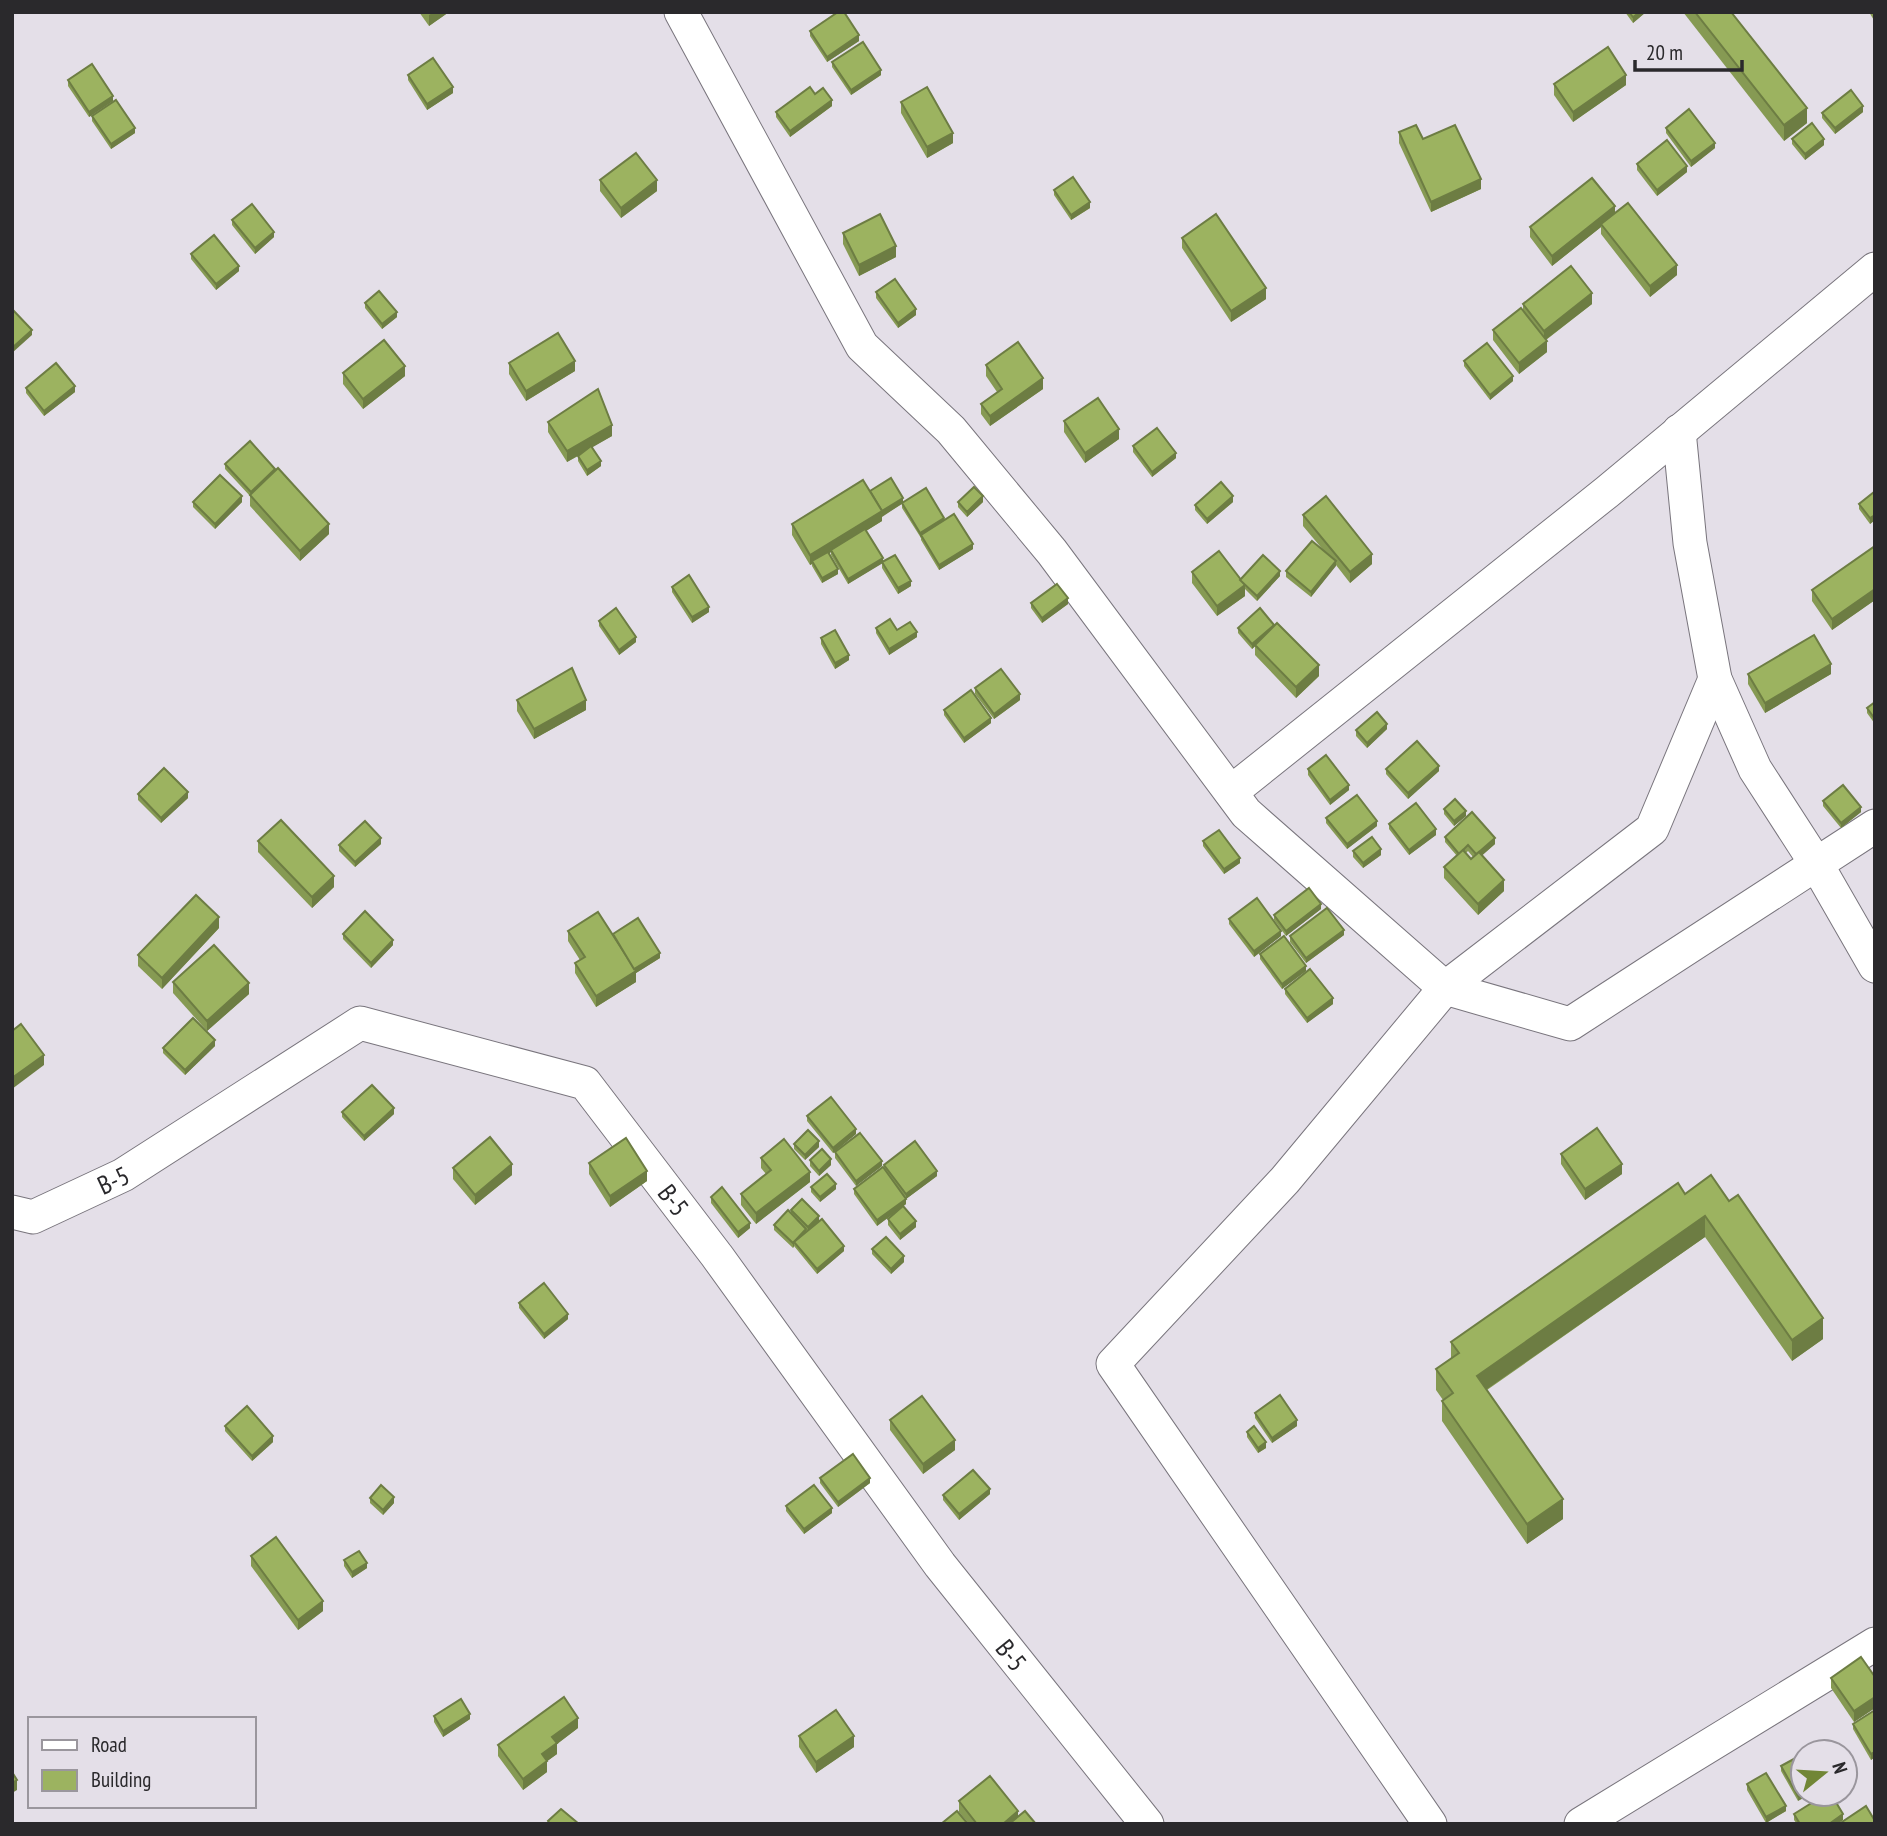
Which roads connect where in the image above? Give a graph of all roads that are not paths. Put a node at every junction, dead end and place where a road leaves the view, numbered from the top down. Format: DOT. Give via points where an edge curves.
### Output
graph roads {
  1 [pos="681,12"];
  2 [pos="1875,269"];
  3 [pos="1679,431"];
  4 [pos="1715,679"];
  5 [pos="1231,792"];
  6 [pos="1875,826"];
  7 [pos="1817,865"];
  8 [pos="1875,966"];
  9 [pos="1445,988"];
  10 [pos="12,1212"];
  11 [pos="1875,1644"];
  12 [pos="1146,1823"];
  13 [pos="1430,1824"];
  14 [pos="1581,1824"];
  1 -- 5 [label="street" via="862,346 951,430 1052,552"];
  2 -- 3 [label="street"];
  3 -- 4 [label="street" via="1690,543"];
  3 -- 5 [label="street"];
  4 -- 7 [label="street" via="1755,769"];
  4 -- 9 [label="street" via="1652,829"];
  5 -- 9 [label="street" via="1247,813"];
  6 -- 7 [label="street"];
  7 -- 8 [label="street"];
  7 -- 9 [label="street" via="1570,1024"];
  9 -- 13 [label="street" via="1285,1180 1113,1364"];
  10 -- 12 [label="street, B-5" via="33,1217 123,1175 360,1023 585,1083 717,1256 940,1565"];
  11 -- 14 [label="street"];
}
